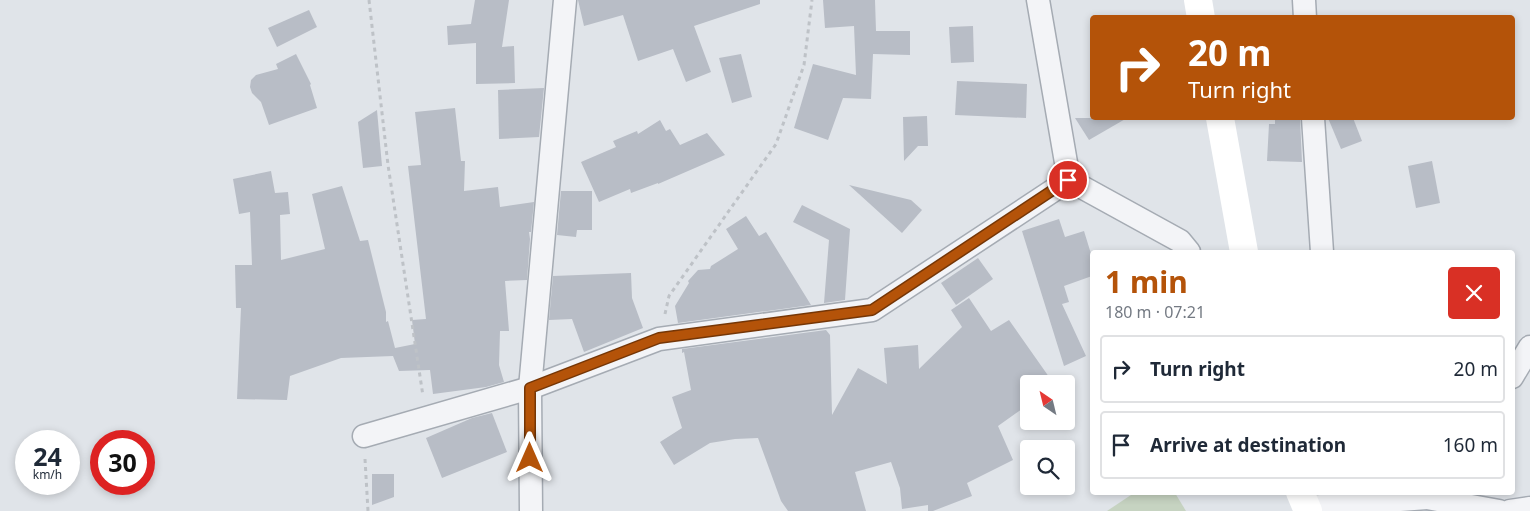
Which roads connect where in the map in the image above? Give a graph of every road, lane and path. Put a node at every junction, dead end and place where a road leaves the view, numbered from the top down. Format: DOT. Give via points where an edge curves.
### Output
graph roads {
  1 [pos="368,0"];
  2 [pos="565,0"];
  3 [pos="812,0"];
  4 [pos="1038,0"];
  5 [pos="1198,0"];
  6 [pos="1304,0"];
  7 [pos="1200,15"];
  8 [pos="1305,15"];
  9 [pos="1220,120"];
  10 [pos="1313,120"];
  11 [pos="1068,180"];
  12 [pos="1187,250"];
  13 [pos="1244,250"];
  14 [pos="1322,250"];
  15 [pos="659,338"];
  16 [pos="1530,347"];
  17 [pos="1515,372"];
  18 [pos="530,388"];
  19 [pos="426,418"];
  20 [pos="364,436"];
  21 [pos="1429,495"];
  22 [pos="1305,504"];
  23 [pos="1530,508"];
  24 [pos="368,511"];
  25 [pos="531,511"];
  26 [pos="1499,511"];
  27 [pos="1510,511"];
  1 -- 19 [label="path" via="388,165"];
  2 -- 18 [label="street"];
  3 -- 15 [label="path" via="804,65 776,144 670,296"];
  4 -- 11 [label="street"];
  5 -- 7 [label="main road"];
  6 -- 8 [label="street"];
  9 -- 13 [label="main road"];
  10 -- 14 [label="street"];
  11 -- 12 [label="street" via="1180,241"];
  11 -- 15 [label="street" via="872,310"];
  15 -- 18 [label="street"];
  16 -- 17 [label="street"];
  18 -- 19 [label="street"];
  18 -- 25 [label="street"];
  19 -- 20 [label="street"];
  20 -- 24 [label="path"];
  21 -- 22 [label="street"];
  21 -- 26 [label="street"];
  23 -- 27 [label="street"];
}
